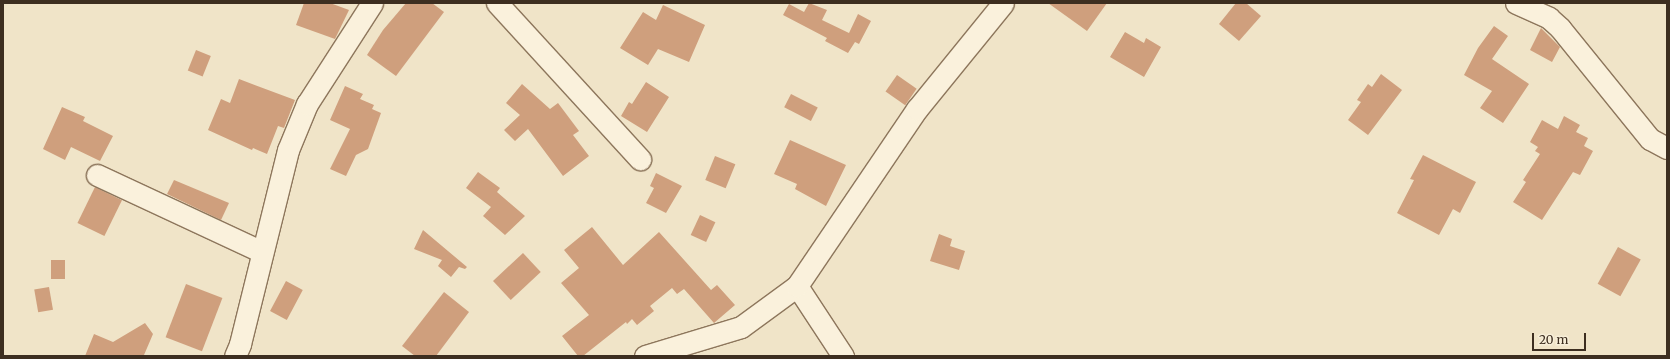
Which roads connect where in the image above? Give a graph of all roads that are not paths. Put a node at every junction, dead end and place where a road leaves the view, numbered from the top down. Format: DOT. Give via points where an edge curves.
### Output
graph roads {
  1 [pos="372,3"];
  2 [pos="497,3"];
  3 [pos="1003,3"];
  4 [pos="1516,3"];
  5 [pos="1667,148"];
  6 [pos="640,159"];
  7 [pos="97,175"];
  8 [pos="262,252"];
  9 [pos="797,286"];
  10 [pos="235,356"];
  11 [pos="645,356"];
  12 [pos="844,356"];
  1 -- 8 [label="street" via="307,104 288,150"];
  2 -- 6 [label="street"];
  3 -- 9 [label="street" via="917,109"];
  4 -- 5 [label="street" via="1549,18 1560,28 1650,139"];
  7 -- 8 [label="street"];
  8 -- 10 [label="street"];
  9 -- 11 [label="street" via="741,327"];
  9 -- 12 [label="street"];
}
